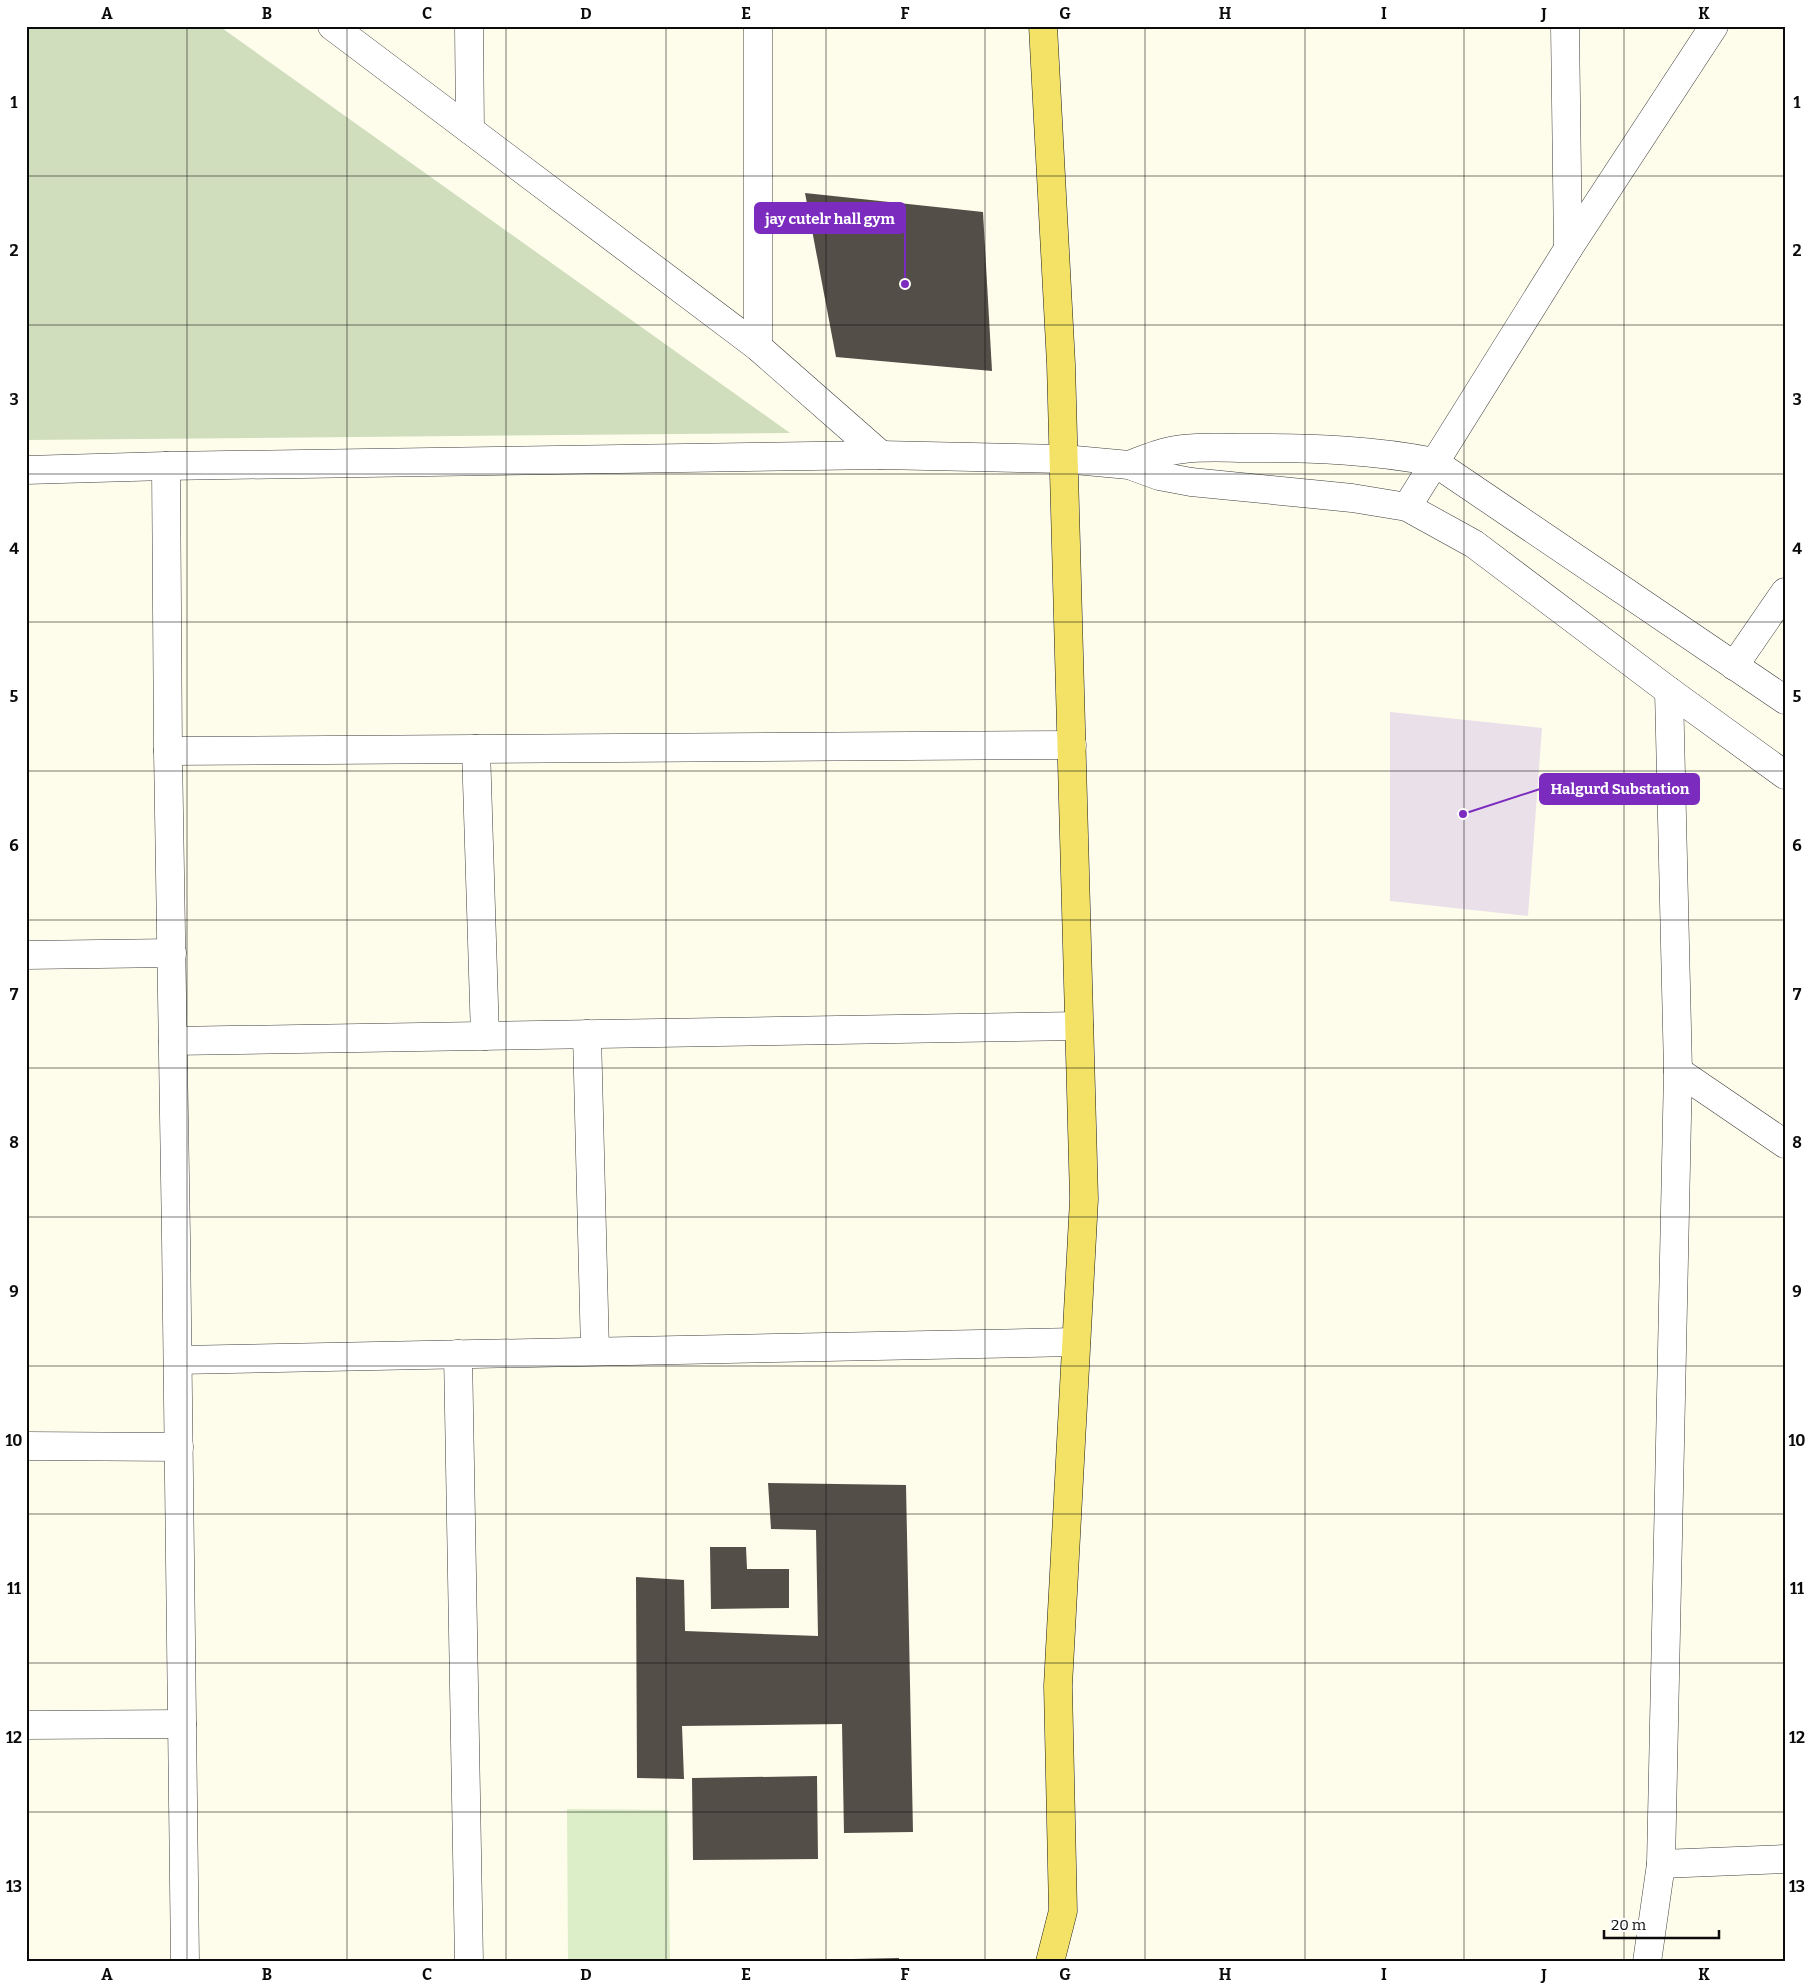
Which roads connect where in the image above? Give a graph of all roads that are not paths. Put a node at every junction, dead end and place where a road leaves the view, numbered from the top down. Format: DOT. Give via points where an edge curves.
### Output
graph roads {
  1 [pos="332,26"];
  2 [pos="469,26"];
  3 [pos="758,26"];
  4 [pos="1043,26"];
  5 [pos="1565,26"];
  6 [pos="1714,26"];
  7 [pos="470,130"];
  8 [pos="1568,249"];
  9 [pos="758,347"];
  10 [pos="881,455"];
  11 [pos="1064,459"];
  12 [pos="1434,462"];
  13 [pos="1129,465"];
  14 [pos="166,466"];
  15 [pos="26,470"];
  16 [pos="1407,507"];
  17 [pos="1785,592"];
  18 [pos="1734,666"];
  19 [pos="1669,691"];
  20 [pos="1785,700"];
  21 [pos="1072,746"];
  22 [pos="476,748"];
  23 [pos="168,751"];
  24 [pos="1785,775"];
  25 [pos="172,953"];
  26 [pos="26,955"];
  27 [pos="1079,1026"];
  28 [pos="587,1034"];
  29 [pos="485,1036"];
  30 [pos="173,1041"];
  31 [pos="1678,1071"];
  32 [pos="1785,1144"];
  33 [pos="1076,1342"];
  34 [pos="595,1351"];
  35 [pos="458,1354"];
  36 [pos="178,1360"];
  37 [pos="26,1446"];
  38 [pos="179,1446"];
  39 [pos="182,1724"];
  40 [pos="26,1725"];
  41 [pos="1785,1858"];
  42 [pos="1661,1864"];
  43 [pos="1063,1911"];
  44 [pos="185,1962"];
  45 [pos="470,1962"];
  46 [pos="1050,1962"];
  47 [pos="1062,1962"];
  48 [pos="1647,1962"];
  1 -- 7 [label="street"];
  2 -- 7 [label="street"];
  3 -- 9 [label="street"];
  4 -- 11 [label="main road"];
  5 -- 8 [label="street"];
  6 -- 8 [label="street"];
  7 -- 9 [label="street"];
  8 -- 12 [label="street"];
  9 -- 10 [label="street"];
  10 -- 11 [label="street"];
  10 -- 14 [label="street"];
  11 -- 13 [label="street"];
  11 -- 21 [label="main road"];
  12 -- 13 [label="street" via="1395,454 1320,448 1213,448 1165,452"];
  12 -- 16 [label="street"];
  12 -- 18 [label="street"];
  13 -- 16 [label="street" via="1159,476 1191,482 1352,498"];
  14 -- 15 [label="street"];
  14 -- 23 [label="street"];
  16 -- 19 [label="street" via="1474,544"];
  17 -- 18 [label="street"];
  18 -- 20 [label="street"];
  19 -- 24 [label="street"];
  19 -- 31 [label="street"];
  21 -- 22 [label="street"];
  21 -- 27 [label="main road"];
  22 -- 23 [label="street"];
  22 -- 29 [label="street"];
  23 -- 25 [label="street"];
  25 -- 26 [label="street"];
  25 -- 30 [label="street"];
  27 -- 28 [label="street"];
  27 -- 33 [label="main road" via="1084,1199"];
  28 -- 29 [label="street"];
  28 -- 34 [label="street"];
  29 -- 30 [label="street"];
  30 -- 36 [label="street"];
  31 -- 32 [label="street"];
  31 -- 42 [label="street"];
  33 -- 34 [label="street"];
  33 -- 43 [label="main road" via="1058,1686"];
  34 -- 35 [label="street"];
  35 -- 36 [label="street"];
  35 -- 45 [label="street"];
  36 -- 38 [label="street"];
  37 -- 38 [label="street"];
  38 -- 39 [label="street"];
  39 -- 40 [label="street"];
  39 -- 44 [label="street"];
  41 -- 42 [label="street"];
  42 -- 48 [label="street"];
  43 -- 46 [label="main road"];
  43 -- 47 [label="street"];
}
